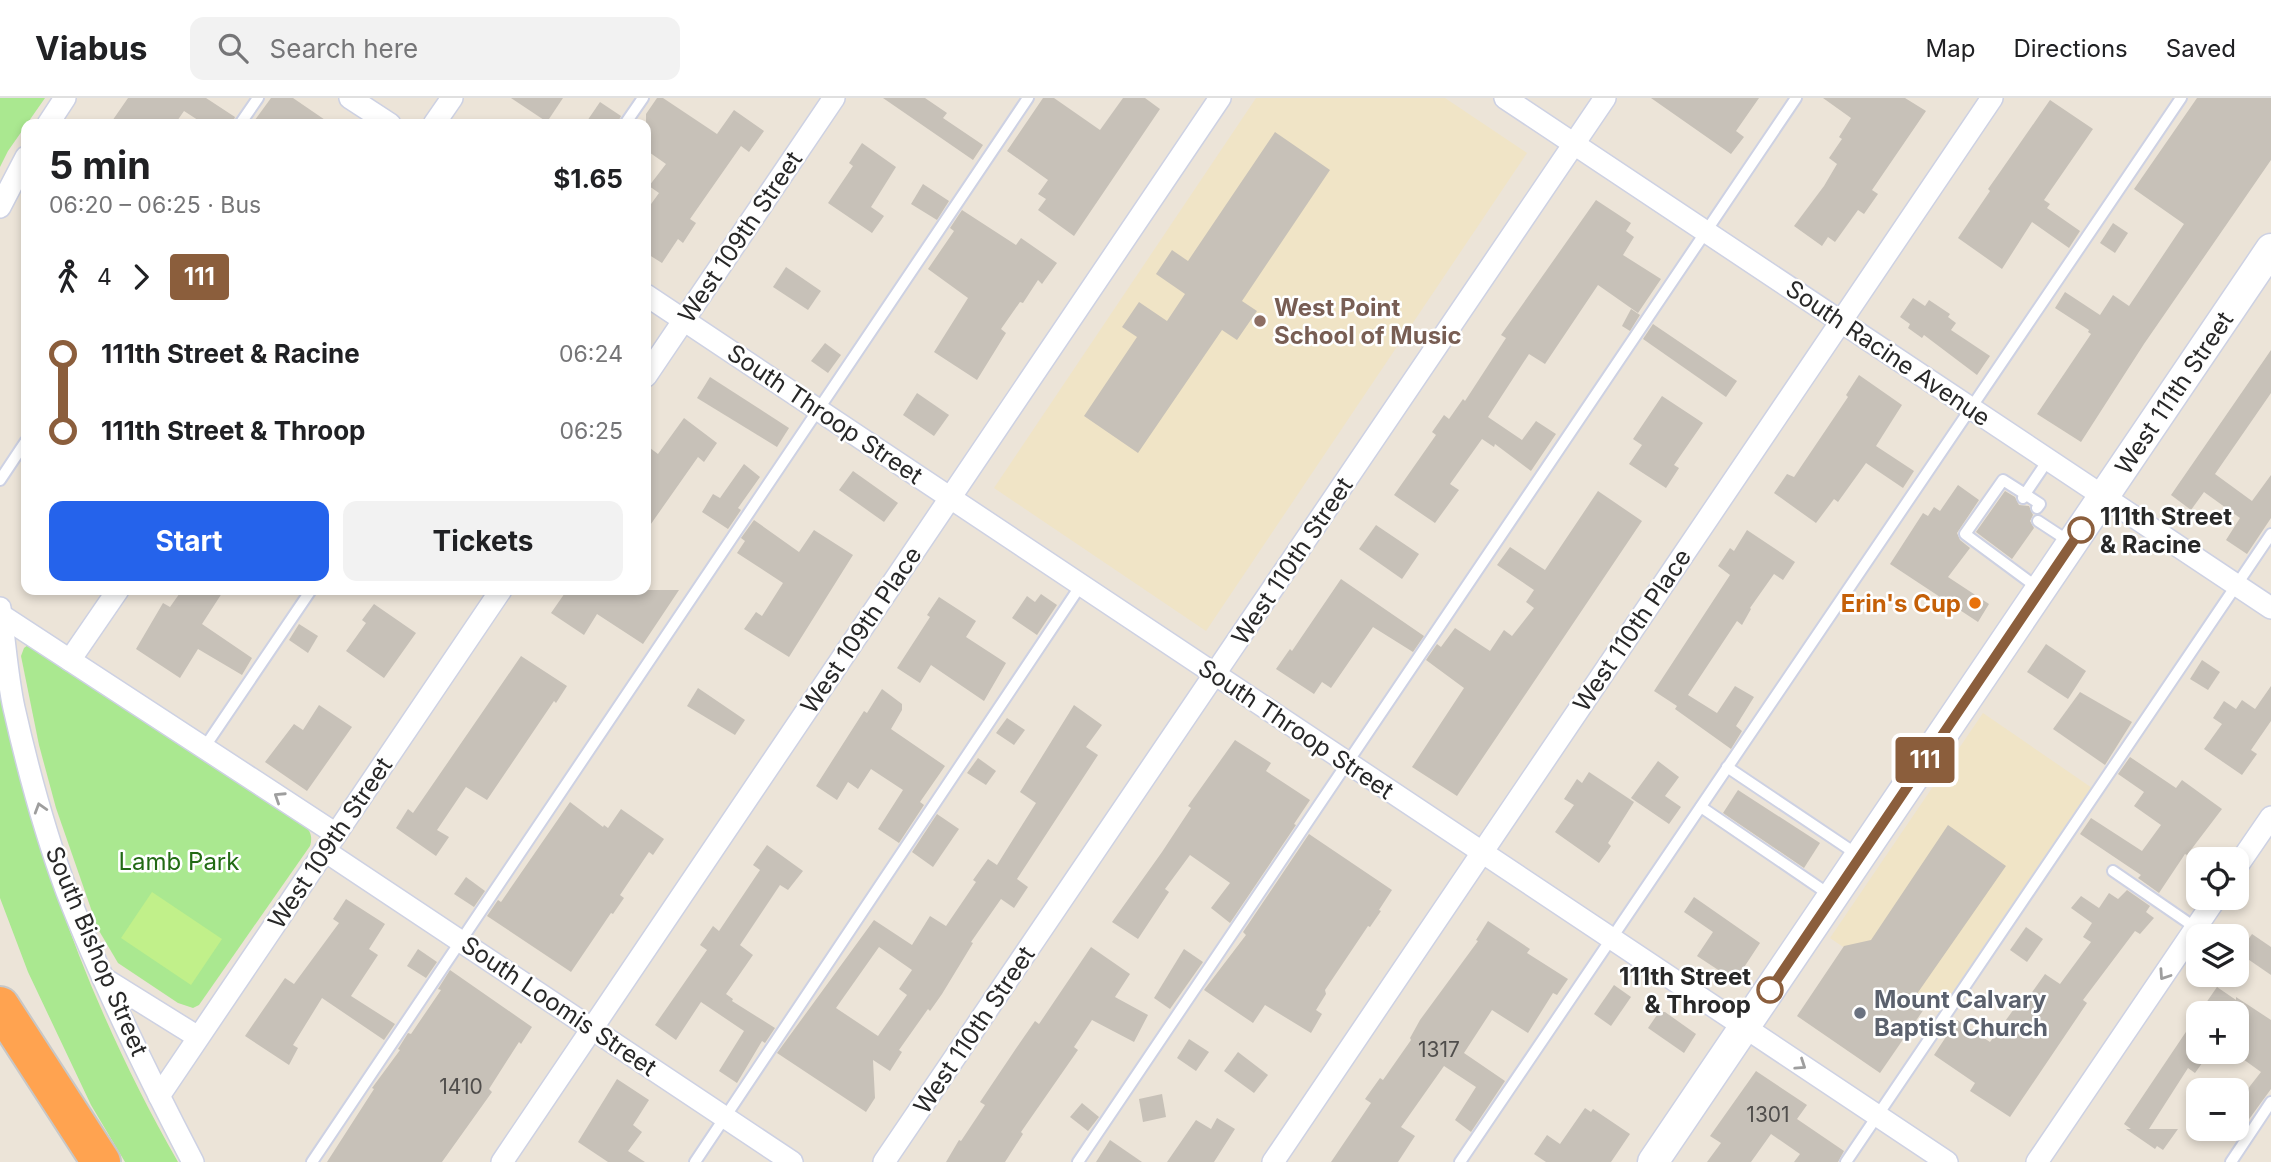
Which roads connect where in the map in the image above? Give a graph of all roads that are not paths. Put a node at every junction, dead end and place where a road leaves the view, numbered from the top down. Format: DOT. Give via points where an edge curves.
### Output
graph roads {
  1 [pos="65,98"];
  2 [pos="258,98"];
  3 [pos="350,98"];
  4 [pos="452,98"];
  5 [pos="643,98"];
  6 [pos="834,98"];
  7 [pos="1028,98"];
  8 [pos="1220,98"];
  9 [pos="1505,98"];
  10 [pos="1605,98"];
  11 [pos="1796,98"];
  12 [pos="1992,98"];
  13 [pos="2181,98"];
  14 [pos="51,119"];
  15 [pos="243,119"];
  16 [pos="382,119"];
  17 [pos="437,119"];
  18 [pos="628,119"];
  19 [pos="1573,144"];
  20 [pos="21,167"];
  21 [pos="0,207"];
  22 [pos="1706,232"];
  23 [pos="2271,249"];
  24 [pos="651,298"];
  25 [pos="684,320"];
  26 [pos="1841,322"];
  27 [pos="651,369"];
  28 [pos="1971,408"];
  29 [pos="818,410"];
  30 [pos="21,448"];
  31 [pos="2048,460"];
  32 [pos="0,480"];
  33 [pos="2024,496"];
  34 [pos="2104,496"];
  35 [pos="950,498"];
  36 [pos="2037,508"];
  37 [pos="2038,521"];
  38 [pos="2271,534"];
  39 [pos="2072,544"];
  40 [pos="1081,585"];
  41 [pos="2237,585"];
  42 [pos="2040,590"];
  43 [pos="114,595"];
  44 [pos="308,595"];
  45 [pos="498,595"];
  46 [pos="2271,608"];
  47 [pos="1,612"];
  48 [pos="70,660"];
  49 [pos="1215,674"];
  50 [pos="204,748"];
  51 [pos="1347,763"];
  52 [pos="1727,767"];
  53 [pos="1701,807"];
  54 [pos="2271,817"];
  55 [pos="330,842"];
  56 [pos="2249,849"];
  57 [pos="1482,853"];
  58 [pos="1860,857"];
  59 [pos="2113,871"];
  60 [pos="1833,897"];
  61 [pos="2189,924"];
  62 [pos="1611,939"];
  63 [pos="461,941"];
  64 [pos="2186,944"];
  65 [pos="103,978"];
  66 [pos="0,1008"];
  67 [pos="1744,1027"];
  68 [pos="592,1029"];
  69 [pos="198,1037"];
  70 [pos="159,1096"];
  71 [pos="2271,1102"];
  72 [pos="1877,1116"];
  73 [pos="724,1117"];
  74 [pos="74,1162"];
  75 [pos="101,1162"];
  76 [pos="193,1162"];
  77 [pos="312,1162"];
  78 [pos="502,1162"];
  79 [pos="695,1162"];
  80 [pos="792,1162"];
  81 [pos="884,1162"];
  82 [pos="1078,1162"];
  83 [pos="1273,1162"];
  84 [pos="1460,1162"];
  85 [pos="1653,1162"];
  86 [pos="1846,1162"];
  87 [pos="1947,1162"];
  88 [pos="2037,1162"];
  89 [pos="2231,1162"];
  1 -- 14 [label="street"];
  2 -- 15 [label="lane"];
  3 -- 16 [label="street"];
  4 -- 17 [label="street"];
  5 -- 18 [label="lane"];
  6 -- 25 [label="street, West 109th Street"];
  7 -- 29 [label="lane"];
  8 -- 35 [label="street, West 109th Place"];
  9 -- 19 [label="street, South Racine Avenue"];
  10 -- 19 [label="street, West 110th Street"];
  11 -- 22 [label="lane"];
  12 -- 26 [label="street, West 110th Place"];
  13 -- 28 [label="lane"];
  19 -- 22 [label="street, South Racine Avenue"];
  19 -- 49 [label="street, West 110th Street"];
  20 -- 21 [label="street"];
  22 -- 26 [label="street, South Racine Avenue"];
  22 -- 51 [label="lane"];
  23 -- 34 [label="main road, West 111th Street"];
  24 -- 25 [label="street, South Throop Street"];
  25 -- 27 [label="street, West 109th Street"];
  25 -- 29 [label="street, South Throop Street"];
  26 -- 28 [label="street, South Racine Avenue"];
  26 -- 57 [label="street, West 110th Place"];
  28 -- 31 [label="street, South Racine Avenue"];
  28 -- 52 [label="lane"];
  29 -- 35 [label="street, South Throop Street"];
  29 -- 63 [label="lane"];
  30 -- 32 [label="lane"];
  31 -- 33 [label="lane"];
  31 -- 34 [label="street, South Racine Avenue"];
  33 -- 36 [label="lane" via="2040,504"];
  33 -- 42 [label="lane" via="2003,480 1965,534 2003,558"];
  34 -- 39 [label="main road, West 111th Street"];
  34 -- 41 [label="street, South Racine Avenue"];
  35 -- 40 [label="street, South Throop Street"];
  35 -- 68 [label="street, West 109th Place"];
  37 -- 39 [label="lane"];
  38 -- 41 [label="lane"];
  39 -- 42 [label="main road, West 111th Street"];
  40 -- 49 [label="street, South Throop Street"];
  40 -- 73 [label="lane"];
  41 -- 46 [label="street, South Racine Avenue"];
  41 -- 72 [label="lane"];
  42 -- 58 [label="main road, West 111th Street"];
  43 -- 48 [label="street"];
  44 -- 50 [label="lane"];
  45 -- 55 [label="street, West 109th Street"];
  47 -- 48 [label="street, South Loomis Street"];
  65 -- 47 [label="street, South Bishop Street, one-way" via="66,891 38,803 13,705"];
  48 -- 50 [label="street, South Loomis Street"];
  49 -- 51 [label="street, South Throop Street"];
  49 -- 81 [label="street, West 110th Street"];
  55 -- 50 [label="street, South Loomis Street, one-way"];
  51 -- 57 [label="street, South Throop Street"];
  51 -- 82 [label="lane"];
  52 -- 53 [label="lane"];
  52 -- 58 [label="lane"];
  53 -- 60 [label="lane"];
  53 -- 62 [label="lane"];
  54 -- 56 [label="street"];
  55 -- 63 [label="street, South Loomis Street"];
  55 -- 69 [label="street, West 109th Street"];
  57 -- 62 [label="street, South Throop Street"];
  57 -- 83 [label="street, West 110th Place"];
  58 -- 60 [label="main road, West 111th Street"];
  59 -- 61 [label="lane"];
  60 -- 67 [label="main road, West 111th Street"];
  62 -- 67 [label="street, South Throop Street"];
  62 -- 84 [label="lane"];
  63 -- 68 [label="street, South Loomis Street"];
  63 -- 77 [label="lane"];
  64 -- 88 [label="street, one-way"];
  65 -- 69 [label="street"];
  65 -- 70 [label="street, South Bishop Street"];
  66 -- 74 [label="highway"];
  66 -- 75 [label="highway"];
  67 -- 72 [label="street, South Throop Street, one-way"];
  67 -- 85 [label="main road, West 111th Street"];
  68 -- 73 [label="street, South Loomis Street"];
  68 -- 78 [label="street, West 109th Place"];
  69 -- 70 [label="street, West 109th Street"];
  70 -- 76 [label="street, South Bishop Street"];
  71 -- 89 [label="lane"];
  72 -- 86 [label="lane"];
  72 -- 87 [label="street, South Throop Street"];
  73 -- 79 [label="lane"];
  73 -- 80 [label="street, South Loomis Street"];
}
